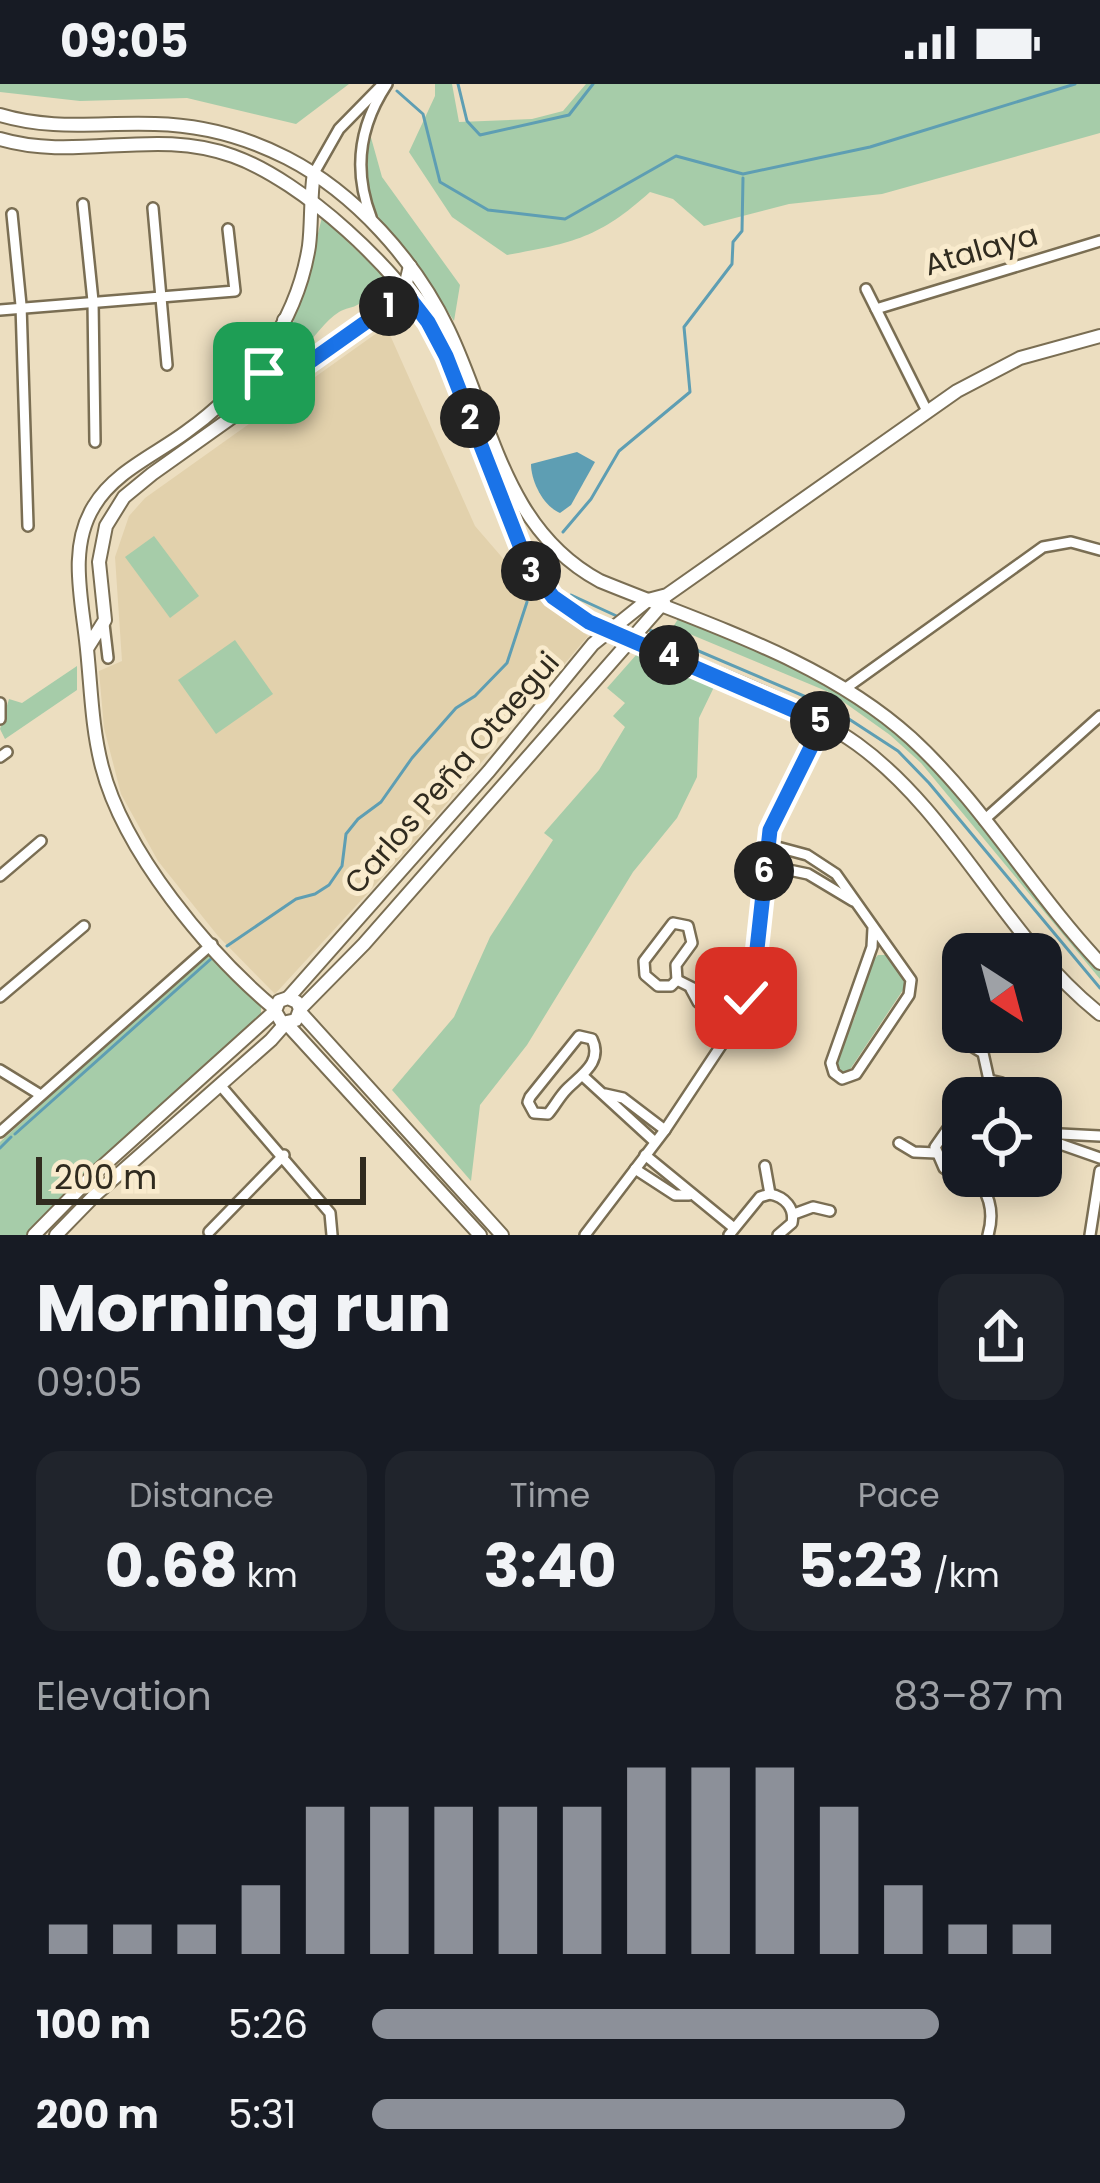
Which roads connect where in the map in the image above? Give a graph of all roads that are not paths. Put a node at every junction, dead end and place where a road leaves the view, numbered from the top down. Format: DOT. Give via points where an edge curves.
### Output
graph roads {
  1 [pos="385,84"];
  2 [pos="0,116"];
  3 [pos="0,139"];
  4 [pos="278,154"];
  5 [pos="268,172"];
  6 [pos="314,173"];
  7 [pos="312,202"];
  8 [pos="83,204"];
  9 [pos="152,208"];
  10 [pos="353,208"];
  11 [pos="12,214"];
  12 [pos="228,230"];
  13 [pos="379,233"];
  14 [pos="1100,241"];
  15 [pos="410,266"];
  16 [pos="866,289"];
  17 [pos="404,291"];
  18 [pos="164,297"];
  19 [pos="94,302"];
  20 [pos="21,305"];
  21 [pos="876,309"];
  22 [pos="0,310"];
  23 [pos="285,319"];
  24 [pos="1100,336"];
  25 [pos="167,365"];
  26 [pos="305,365"];
  27 [pos="252,371"];
  28 [pos="270,390"];
  29 [pos="927,411"];
  30 [pos="95,442"];
  31 [pos="28,526"];
  32 [pos="1100,550"];
  33 [pos="644,603"];
  34 [pos="661,606"];
  35 [pos="104,624"];
  36 [pos="615,627"];
  37 [pos="633,635"];
  38 [pos="87,648"];
  39 [pos="108,658"];
  40 [pos="846,688"];
  41 [pos="0,703"];
  42 [pos="1100,716"];
  43 [pos="0,718"];
  44 [pos="823,723"];
  45 [pos="489,771"];
  46 [pos="506,784"];
  47 [pos="473,788"];
  48 [pos="490,802"];
  49 [pos="983,820"];
  50 [pos="41,841"];
  51 [pos="766,844"];
  52 [pos="765,865"];
  53 [pos="0,876"];
  54 [pos="855,903"];
  55 [pos="84,926"];
  56 [pos="873,928"];
  57 [pos="212,944"];
  58 [pos="891,951"];
  59 [pos="867,958"];
  60 [pos="1100,962"];
  61 [pos="677,980"];
  62 [pos="692,989"];
  63 [pos="0,997"];
  64 [pos="288,998"];
  65 [pos="746,998"];
  66 [pos="275,1010"];
  67 [pos="300,1011"];
  68 [pos="1100,1014"];
  69 [pos="286,1024"];
  70 [pos="733,1029"];
  71 [pos="226,1057"];
  72 [pos="239,1068"];
  73 [pos="0,1070"];
  74 [pos="583,1076"];
  75 [pos="220,1085"];
  76 [pos="39,1094"];
  77 [pos="605,1094"];
  78 [pos="664,1130"];
  79 [pos="0,1132"];
  80 [pos="1062,1133"];
  81 [pos="1100,1136"];
  82 [pos="942,1137"];
  83 [pos="655,1142"];
  84 [pos="899,1143"];
  85 [pos="1062,1145"];
  86 [pos="936,1154"];
  87 [pos="284,1155"];
  88 [pos="645,1155"];
  89 [pos="1100,1158"];
  90 [pos="942,1164"];
  91 [pos="765,1166"];
  92 [pos="635,1168"];
  93 [pos="1100,1171"];
  94 [pos="770,1194"];
  95 [pos="689,1195"];
  96 [pos="988,1197"];
  97 [pos="830,1211"];
  98 [pos="794,1214"];
  99 [pos="64,1232"];
  100 [pos="209,1232"];
  101 [pos="472,1232"];
  102 [pos="732,1232"];
  103 [pos="34,1235"];
  104 [pos="332,1235"];
  105 [pos="502,1235"];
  106 [pos="585,1235"];
  107 [pos="778,1235"];
  108 [pos="988,1235"];
  109 [pos="1090,1235"];
  1 -- 6 [label="street" via="339,129"];
  1 -- 13 [label="street" via="360,153 363,195"];
  2 -- 4 [label="street" via="63,127 197,128"];
  3 -- 5 [label="street" via="47,148 190,144"];
  4 -- 5 [label="street"];
  4 -- 6 [label="street"];
  5 -- 7 [label="street"];
  6 -- 7 [label="street"];
  6 -- 10 [label="street"];
  7 -- 10 [label="street" via="326,197"];
  7 -- 17 [label="street"];
  7 -- 23 [label="street" via="305,263"];
  8 -- 19 [label="street"];
  9 -- 18 [label="street"];
  10 -- 13 [label="street"];
  11 -- 20 [label="street"];
  12 -- 18 [label="street" via="235,291"];
  13 -- 15 [label="street"];
  14 -- 21 [label="street, Atalaya"];
  15 -- 17 [label="street"];
  15 -- 33 [label="street" via="451,334 533,526 584,572"];
  16 -- 21 [label="street"];
  17 -- 26 [label="street"];
  17 -- 36 [label="street" via="446,356 530,568 563,606"];
  18 -- 19 [label="street"];
  18 -- 25 [label="street"];
  19 -- 20 [label="street"];
  19 -- 30 [label="street"];
  20 -- 22 [label="street"];
  20 -- 31 [label="street"];
  21 -- 29 [label="street"];
  23 -- 26 [label="street" via="285,336"];
  23 -- 27 [label="street"];
  24 -- 29 [label="street, Carlos Peña Otaegui" via="1020,358"];
  26 -- 28 [label="street"];
  27 -- 28 [label="street" via="264,373"];
  27 -- 38 [label="street" via="95,503 79,560"];
  28 -- 35 [label="street" via="117,504 100,550"];
  29 -- 34 [label="street, Carlos Peña Otaegui"];
  32 -- 40 [label="street" via="1071,542 1043,547"];
  33 -- 34 [label="street, Carlos Peña Otaegui"];
  33 -- 36 [label="street, Carlos Peña Otaegui"];
  34 -- 37 [label="street, Carlos Peña Otaegui"];
  34 -- 40 [label="street"];
  35 -- 38 [label="street"];
  35 -- 39 [label="street"];
  36 -- 37 [label="street"];
  36 -- 45 [label="street, Carlos Peña Otaegui"];
  37 -- 44 [label="street"];
  37 -- 46 [label="street, Carlos Peña Otaegui"];
  38 -- 57 [label="street" via="97,740 117,810 154,876"];
  40 -- 49 [label="street" via="928,754"];
  41 -- 43 [label="street"];
  42 -- 49 [label="street"];
  44 -- 51 [label="street"];
  44 -- 68 [label="street" via="902,785"];
  45 -- 46 [label="street"];
  45 -- 47 [label="street, Carlos Peña Otaegui"];
  46 -- 48 [label="street, Carlos Peña Otaegui"];
  47 -- 48 [label="street" via="486,790"];
  47 -- 64 [label="street, Carlos Peña Otaegui"];
  48 -- 67 [label="street, Carlos Peña Otaegui"];
  49 -- 60 [label="street"];
  50 -- 53 [label="street"];
  51 -- 52 [label="street"];
  51 -- 54 [label="street" via="817,860"];
  52 -- 54 [label="street" via="808,874"];
  52 -- 65 [label="street"];
  54 -- 56 [label="street"];
  55 -- 63 [label="street"];
  56 -- 58 [label="street"];
  56 -- 59 [label="street"];
  57 -- 66 [label="street"];
  57 -- 76 [label="street"];
  58 -- 59 [label="street"];
  58 -- 59 [label="street" via="911,980 909,995 858,1071 842,1079 831,1063"];
  61 -- 61 [label="street" via="676,965 692,943 682,923 665,929 643,969 658,986"];
  61 -- 62 [label="street"];
  62 -- 65 [label="street" via="721,1002"];
  62 -- 70 [label="street"];
  64 -- 66 [label="street"];
  64 -- 67 [label="street"];
  65 -- 70 [label="street"];
  66 -- 69 [label="street"];
  66 -- 71 [label="street"];
  67 -- 69 [label="street"];
  67 -- 105 [label="street"];
  69 -- 72 [label="street"];
  69 -- 101 [label="street"];
  70 -- 78 [label="street"];
  71 -- 72 [label="street" via="238,1058"];
  71 -- 103 [label="street"];
  72 -- 75 [label="street"];
  73 -- 76 [label="street"];
  74 -- 74 [label="street" via="596,1050 579,1036 530,1096 531,1108 548,1114"];
  74 -- 77 [label="street"];
  75 -- 87 [label="street"];
  75 -- 99 [label="street"];
  76 -- 79 [label="street"];
  77 -- 78 [label="street"];
  77 -- 83 [label="street"];
  78 -- 83 [label="street"];
  80 -- 81 [label="street"];
  82 -- 86 [label="street"];
  83 -- 88 [label="street"];
  84 -- 86 [label="street"];
  85 -- 89 [label="street"];
  86 -- 90 [label="street"];
  87 -- 100 [label="street"];
  87 -- 104 [label="street" via="330,1213"];
  88 -- 92 [label="street"];
  88 -- 95 [label="street"];
  91 -- 94 [label="street"];
  92 -- 95 [label="street" via="675,1195"];
  92 -- 106 [label="street"];
  93 -- 109 [label="street"];
  94 -- 98 [label="street"];
  94 -- 102 [label="street"];
  95 -- 102 [label="street"];
  96 -- 108 [label="street"];
  97 -- 98 [label="street"];
  98 -- 107 [label="street"];
}
